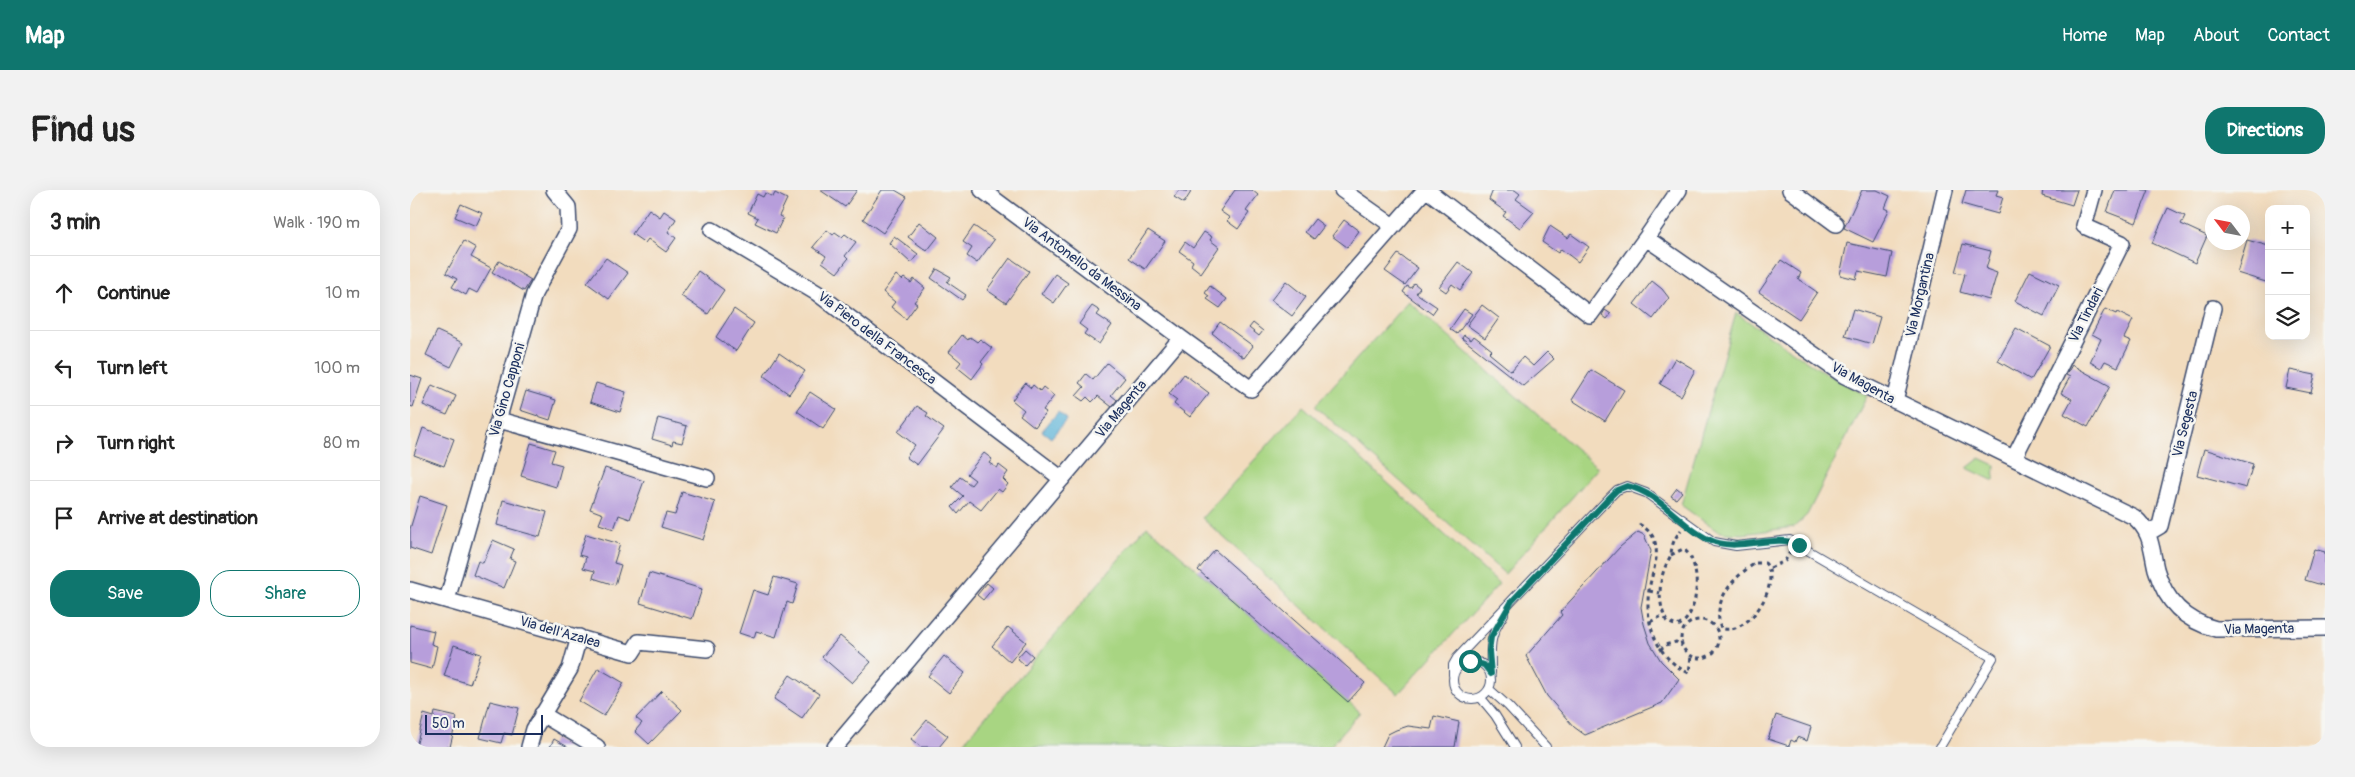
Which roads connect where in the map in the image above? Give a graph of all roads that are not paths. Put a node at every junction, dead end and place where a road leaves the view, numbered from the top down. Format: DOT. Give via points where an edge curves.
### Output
graph roads {
  1 [pos="554,190"];
  2 [pos="982,190"];
  3 [pos="1426,190"];
  4 [pos="1679,190"];
  5 [pos="1790,190"];
  6 [pos="1945,190"];
  7 [pos="2094,190"];
  8 [pos="1343,191"];
  9 [pos="1836,224"];
  10 [pos="1392,226"];
  11 [pos="712,230"];
  12 [pos="1646,238"];
  13 [pos="2213,308"];
  14 [pos="1181,338"];
  15 [pos="1895,401"];
  16 [pos="499,420"];
  17 [pos="2014,458"];
  18 [pos="707,478"];
  19 [pos="1062,480"];
  20 [pos="2148,533"];
  21 [pos="410,590"];
  22 [pos="447,600"];
  23 [pos="1512,601"];
  24 [pos="2325,628"];
  25 [pos="579,637"];
  26 [pos="707,649"];
  27 [pos="1491,674"];
  28 [pos="1453,675"];
  29 [pos="1489,689"];
  30 [pos="1481,698"];
  31 [pos="542,714"];
  32 [pos="529,747"];
  33 [pos="598,747"];
  34 [pos="835,747"];
  35 [pos="1515,747"];
  36 [pos="1546,747"];
  37 [pos="1940,747"];
  1 -- 16 [label="street, Via Gino Capponi" via="568,207 569,229 534,294"];
  2 -- 14 [label="street, Via Antonello da Messina"];
  3 -- 10 [label="street"];
  3 -- 12 [label="street" via="1590,315"];
  4 -- 12 [label="street"];
  5 -- 9 [label="street"];
  6 -- 15 [label="street, Via Morgantina"];
  7 -- 17 [label="street, Via Tindari" via="2084,226 2122,243"];
  8 -- 10 [label="street"];
  10 -- 14 [label="street" via="1251,389"];
  11 -- 19 [label="street, Via Piero della Francesca" via="817,293"];
  12 -- 15 [label="street, Via Magenta" via="1845,376"];
  13 -- 20 [label="street, Via Segesta" via="2160,526"];
  14 -- 19 [label="street, Via Magenta"];
  15 -- 17 [label="street, Via Magenta"];
  16 -- 18 [label="street"];
  16 -- 22 [label="street, Via Gino Capponi"];
  17 -- 20 [label="street, Via Magenta" via="2127,514 2144,525"];
  19 -- 34 [label="street, Via Magenta"];
  20 -- 24 [label="street, Via Magenta" via="2162,587 2177,609 2188,618 2216,629"];
  21 -- 22 [label="street, Via dell'Azalea"];
  22 -- 25 [label="street, Via dell'Azalea"];
  23 -- 27 [label="lane" via="1491,637"];
  23 -- 28 [label="lane" via="1457,658"];
  23 -- 37 [label="lane" via="1617,490 1627,486 1637,488 1714,542 1736,546 1790,540 1993,658"];
  25 -- 26 [label="street, Via dell'Azalea" via="632,652 638,642"];
  25 -- 31 [label="street" via="570,668"];
  27 -- 28 [label="lane" via="1484,665 1470,661"];
  27 -- 29 [label="lane"];
  28 -- 30 [label="lane" via="1454,686 1460,696 1470,700"];
  29 -- 30 [label="lane"];
  29 -- 36 [label="lane"];
  30 -- 35 [label="lane"];
  31 -- 32 [label="street"];
  31 -- 33 [label="street"];
}
